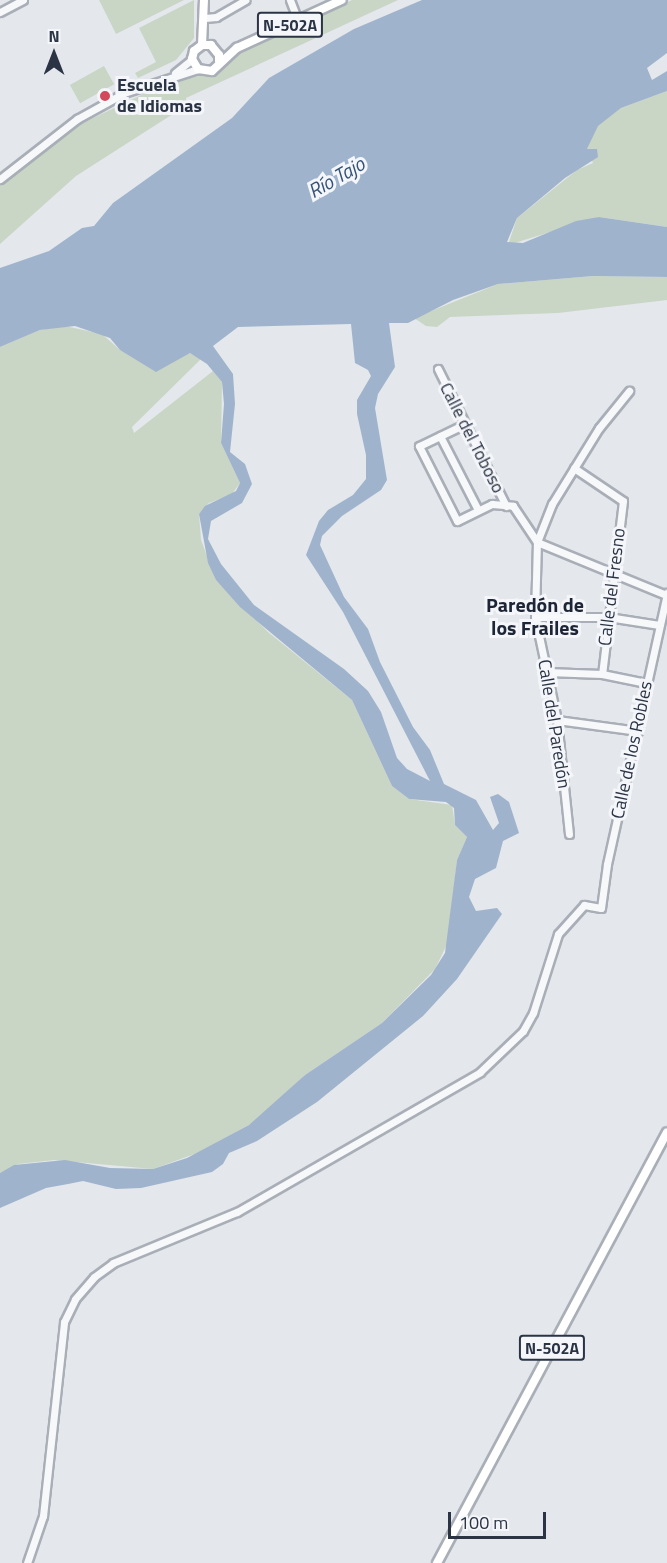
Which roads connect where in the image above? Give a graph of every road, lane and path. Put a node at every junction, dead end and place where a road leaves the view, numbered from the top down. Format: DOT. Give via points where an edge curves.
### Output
graph roads {
  1 [pos="23,0"];
  2 [pos="204,0"];
  3 [pos="246,0"];
  4 [pos="290,0"];
  5 [pos="342,0"];
  6 [pos="11,3"];
  7 [pos="0,12"];
  8 [pos="205,20"];
  9 [pos="298,21"];
  10 [pos="210,46"];
  11 [pos="237,48"];
  12 [pos="192,59"];
  13 [pos="219,62"];
  14 [pos="198,69"];
  15 [pos="172,75"];
  16 [pos="0,179"];
  17 [pos="438,369"];
  18 [pos="629,391"];
  19 [pos="465,424"];
  20 [pos="440,436"];
  21 [pos="574,468"];
  22 [pos="506,507"];
  23 [pos="477,510"];
  24 [pos="537,542"];
  25 [pos="613,573"];
  26 [pos="667,594"];
  27 [pos="535,617"];
  28 [pos="608,617"];
  29 [pos="659,625"];
  30 [pos="547,672"];
  31 [pos="602,674"];
  32 [pos="646,682"];
  33 [pos="556,720"];
  34 [pos="638,731"];
  35 [pos="569,834"];
  36 [pos="667,1133"];
  37 [pos="27,1563"];
  38 [pos="437,1563"];
  1 -- 6 [label="street"];
  2 -- 8 [label="main road"];
  3 -- 8 [label="street"];
  4 -- 9 [label="street"];
  5 -- 9 [label="main road, N-502A"];
  6 -- 7 [label="street"];
  8 -- 10 [label="main road"];
  9 -- 11 [label="main road, N-502A"];
  10 -- 11 [label="main road, N-502A"];
  10 -- 12 [label="main road" via="194,51"];
  10 -- 13 [label="main road"];
  11 -- 13 [label="main road, N-502A"];
  12 -- 14 [label="main road"];
  12 -- 15 [label="street"];
  13 -- 14 [label="main road, N-502A" via="212,71"];
  14 -- 15 [label="street"];
  15 -- 16 [label="street" via="124,93 77,118"];
  17 -- 19 [label="street, Calle del Toboso"];
  18 -- 21 [label="street, Calle del Paredón"];
  19 -- 20 [label="street"];
  19 -- 22 [label="street, Calle del Toboso"];
  20 -- 23 [label="street"];
  20 -- 23 [label="street" via="419,446 457,522"];
  21 -- 24 [label="street, Calle del Paredón" via="552,504"];
  21 -- 25 [label="street, Calle del Fresno" via="623,501"];
  22 -- 23 [label="street" via="492,504"];
  22 -- 24 [label="street" via="513,506"];
  24 -- 25 [label="street"];
  24 -- 27 [label="street, Calle del Paredón"];
  25 -- 26 [label="street"];
  25 -- 28 [label="street, Calle del Fresno"];
  26 -- 29 [label="street, Calle de los Robles"];
  27 -- 28 [label="street"];
  27 -- 30 [label="street, Calle del Paredón"];
  28 -- 29 [label="street"];
  28 -- 31 [label="street, Calle del Fresno"];
  29 -- 32 [label="street, Calle de los Robles"];
  30 -- 31 [label="street"];
  30 -- 33 [label="street, Calle del Paredón"];
  31 -- 32 [label="street"];
  32 -- 34 [label="street, Calle de los Robles"];
  33 -- 34 [label="street"];
  33 -- 35 [label="street, Calle del Paredón"];
  34 -- 37 [label="street, Calle de los Robles" via="607,864 601,908 584,905 558,934 534,1013 522,1031 480,1072 237,1212 113,1263 75,1299 64,1322 43,1515"];
  36 -- 38 [label="main road, N-502A"];
}
